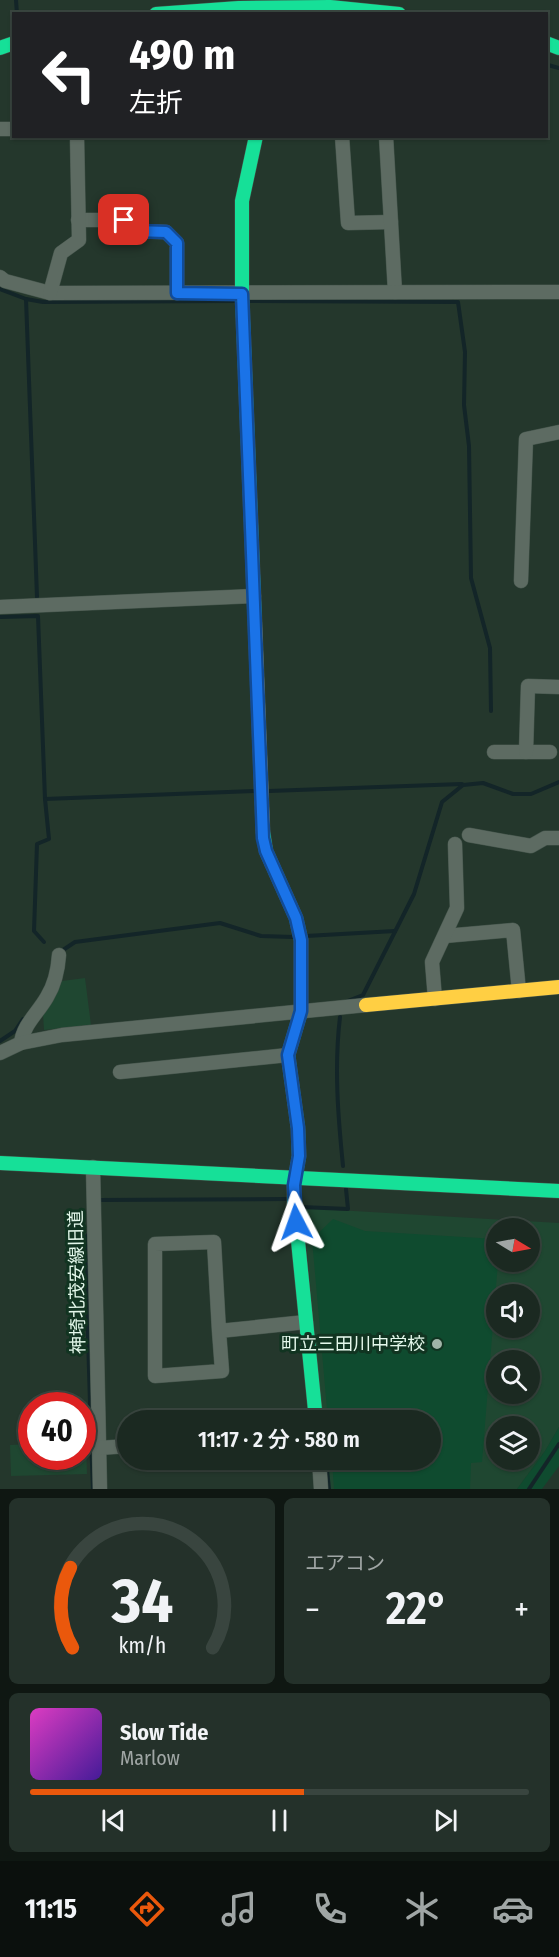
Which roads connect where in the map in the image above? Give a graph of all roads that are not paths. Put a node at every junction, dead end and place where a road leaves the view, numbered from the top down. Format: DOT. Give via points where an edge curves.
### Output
graph roads {
  1 [pos="238,7"];
  2 [pos="179,12"];
  3 [pos="382,12"];
  4 [pos="77,138"];
  5 [pos="256,138"];
  6 [pos="342,138"];
  7 [pos="386,138"];
  8 [pos="78,220"];
  9 [pos="391,222"];
  10 [pos="0,277"];
  11 [pos="559,291"];
  12 [pos="395,292"];
  13 [pos="51,293"];
  14 [pos="177,293"];
  15 [pos="242,294"];
  16 [pos="559,432"];
  17 [pos="522,581"];
  18 [pos="254,596"];
  19 [pos="0,607"];
  20 [pos="559,687"];
  21 [pos="494,752"];
  22 [pos="526,752"];
  23 [pos="549,752"];
  24 [pos="470,835"];
  25 [pos="559,838"];
  26 [pos="456,844"];
  27 [pos="445,936"];
  28 [pos="59,955"];
  29 [pos="559,987"];
  30 [pos="519,991"];
  31 [pos="435,999"];
  32 [pos="366,1005"];
  33 [pos="301,1011"];
  34 [pos="21,1043"];
  35 [pos="0,1053"];
  36 [pos="288,1055"];
  37 [pos="120,1072"];
  38 [pos="0,1162"];
  39 [pos="93,1167"];
  40 [pos="296,1177"];
  41 [pos="559,1191"];
  42 [pos="306,1322"];
  43 [pos="219,1331"];
  44 [pos="315,1410"];
  45 [pos="117,1447"];
  46 [pos="99,1448"];
  47 [pos="320,1470"];
  48 [pos="100,1489"];
  49 [pos="321,1489"];
  1 -- 2 [label="main road"];
  1 -- 3 [label="main road" via="330,7"];
  4 -- 8 [label="street"];
  5 -- 15 [label="main road" via="242,201"];
  6 -- 9 [label="street" via="348,223"];
  7 -- 9 [label="street"];
  8 -- 13 [label="street" via="79,240 61,253"];
  8 -- 14 [label="street" via="124,220 135,231 166,232 177,243"];
  9 -- 12 [label="street"];
  10 -- 13 [label="street"];
  11 -- 12 [label="street"];
  12 -- 15 [label="street"];
  13 -- 14 [label="street"];
  14 -- 15 [label="street"];
  15 -- 18 [label="main road"];
  16 -- 17 [label="street" via="526,439"];
  18 -- 19 [label="street"];
  18 -- 33 [label="main road" via="263,838 300,936"];
  20 -- 22 [label="street" via="528,686"];
  21 -- 22 [label="street"];
  22 -- 23 [label="street"];
  24 -- 25 [label="street" via="531,846 545,838"];
  26 -- 27 [label="street" via="457,909"];
  27 -- 30 [label="street" via="513,930"];
  27 -- 31 [label="street" via="432,962"];
  28 -- 34 [label="street" via="56,979 22,1034"];
  29 -- 30 [label="main road"];
  30 -- 31 [label="main road"];
  31 -- 32 [label="main road"];
  32 -- 33 [label="street"];
  33 -- 34 [label="street" via="62,1035"];
  33 -- 36 [label="main road"];
  34 -- 35 [label="street"];
  36 -- 37 [label="street"];
  36 -- 40 [label="main road" via="298,1128"];
  38 -- 39 [label="main road"];
  39 -- 40 [label="main road"];
  39 -- 46 [label="street, 神埼北茂安線旧道"];
  40 -- 41 [label="main road"];
  40 -- 42 [label="main road" via="294,1202"];
  42 -- 43 [label="street"];
  42 -- 44 [label="main road"];
  43 -- 43 [label="street" via="222,1371 155,1376 155,1244 214,1242"];
  45 -- 46 [label="street"];
  46 -- 48 [label="street, 神埼北茂安線旧道"];
  47 -- 49 [label="street"];
}
